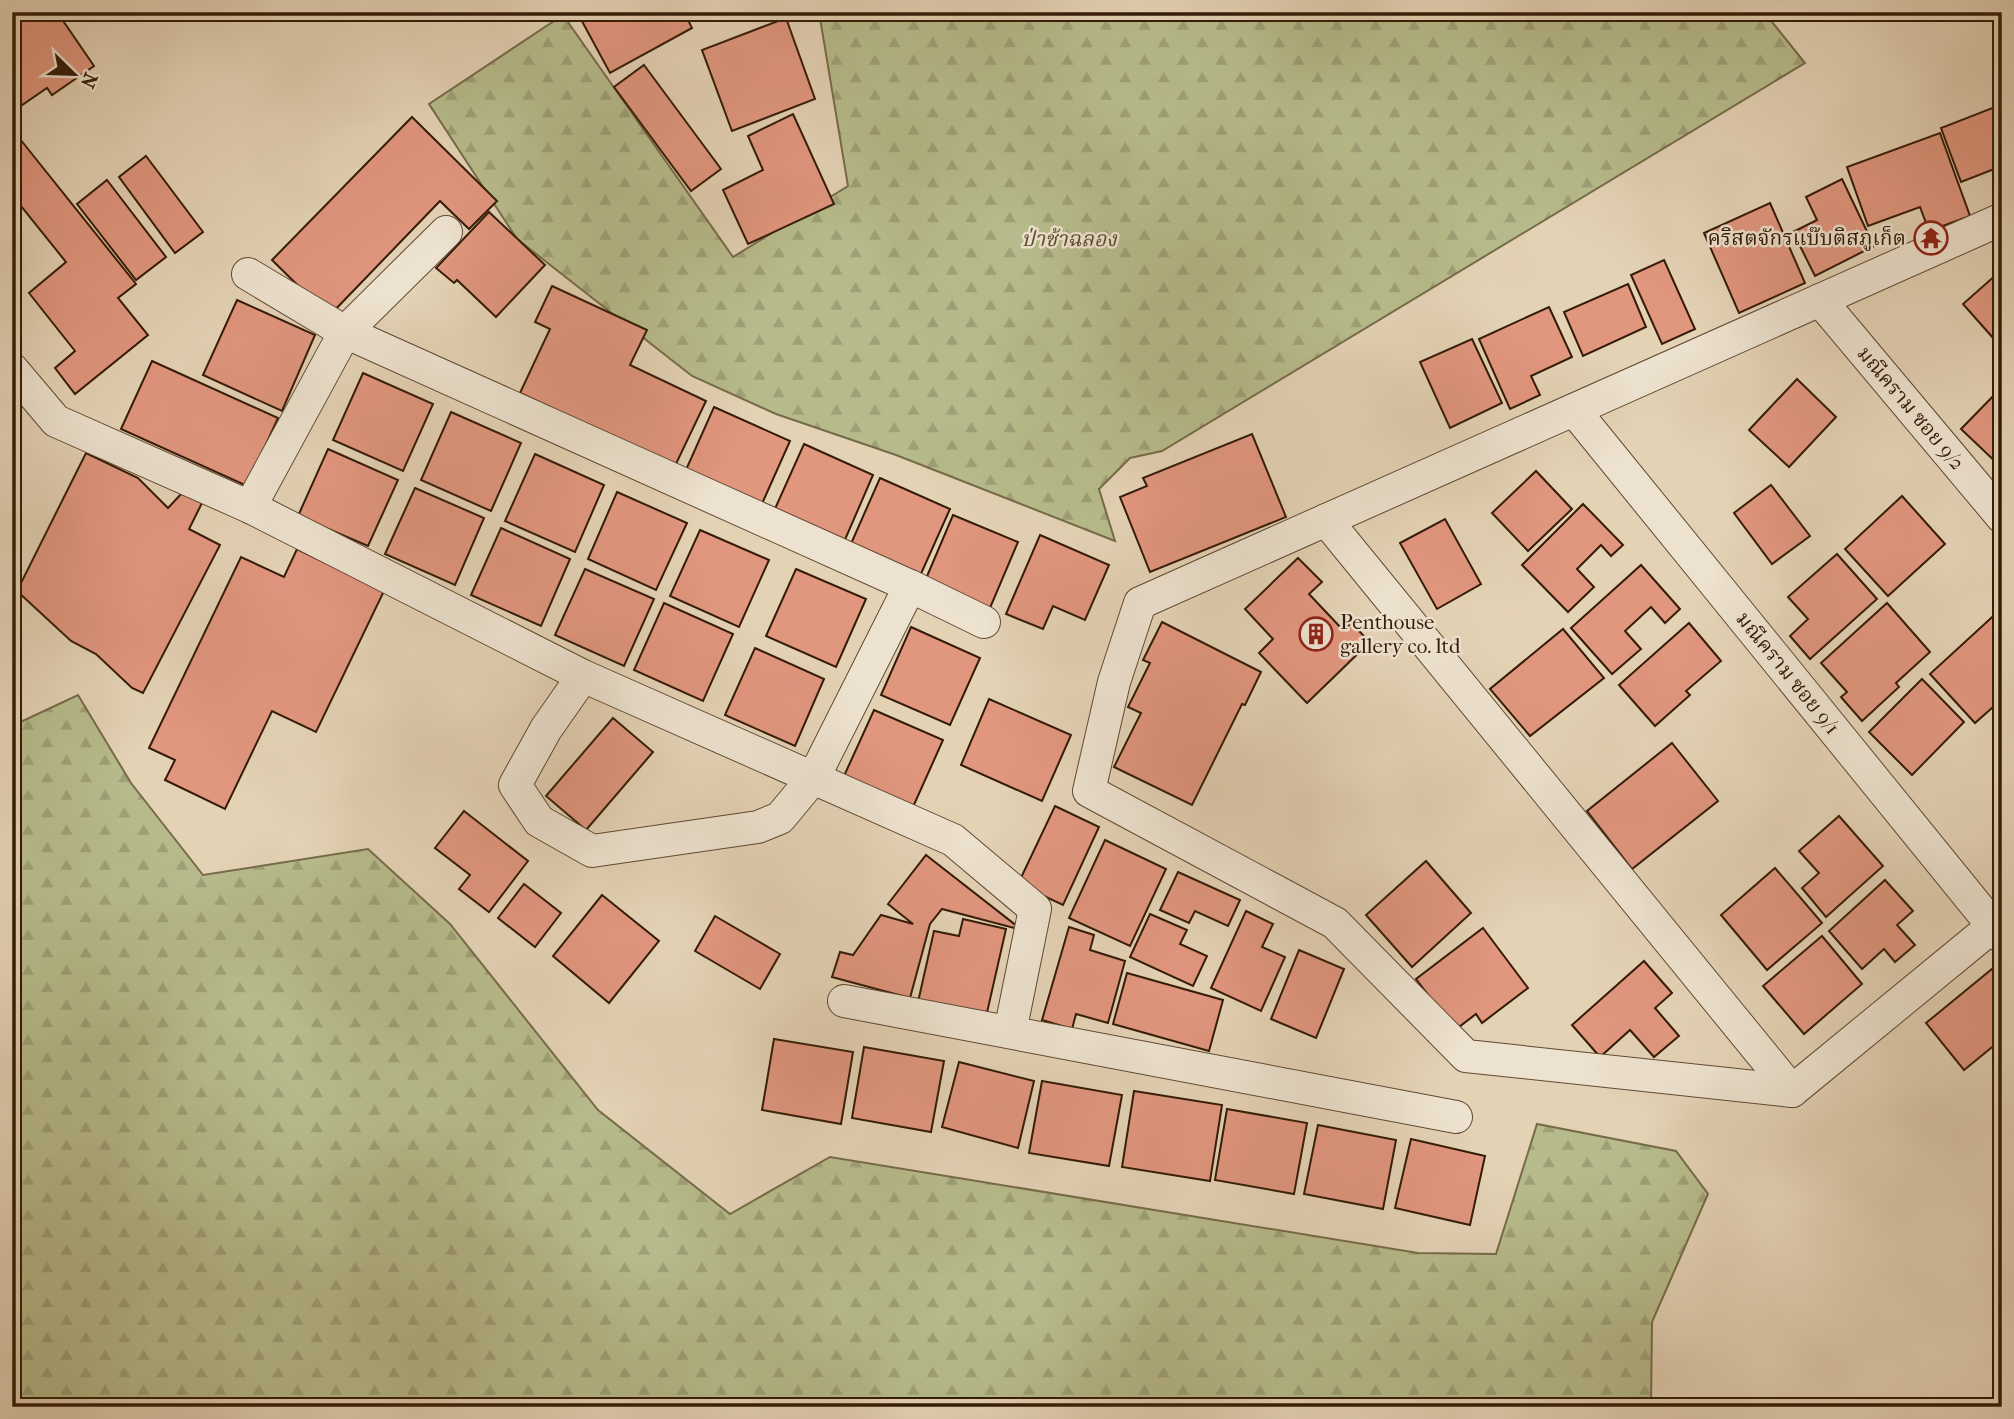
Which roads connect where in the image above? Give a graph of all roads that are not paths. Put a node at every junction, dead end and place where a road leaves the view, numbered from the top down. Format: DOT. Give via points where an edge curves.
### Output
graph roads {
  1 [pos="2002,219"];
  2 [pos="446,232"];
  3 [pos="248,274"];
  4 [pos="1820,300"];
  5 [pos="345,332"];
  6 [pos="12,369"];
  7 [pos="1574,410"];
  8 [pos="250,507"];
  9 [pos="2002,517"];
  10 [pos="1326,520"];
  11 [pos="910,586"];
  12 [pos="984,622"];
  13 [pos="583,676"];
  14 [pos="814,777"];
  15 [pos="1997,932"];
  16 [pos="844,1001"];
  17 [pos="1010,1032"];
  18 [pos="1792,1091"];
  19 [pos="1456,1117"];
  1 -- 4 [label="street"];
  2 -- 5 [label="street"];
  3 -- 5 [label="street"];
  4 -- 7 [label="street"];
  4 -- 9 [label="street, มณีคราม ซอย 9/2"];
  5 -- 8 [label="street"];
  5 -- 11 [label="street"];
  6 -- 8 [label="street" via="56,421"];
  7 -- 10 [label="street"];
  7 -- 15 [label="street, มณีคราม ซอย 9/1"];
  8 -- 13 [label="street"];
  10 -- 18 [label="street"];
  10 -- 18 [label="street" via="1140,603 1114,682 1089,791 1335,923 1466,1056"];
  11 -- 12 [label="street"];
  11 -- 14 [label="street"];
  13 -- 14 [label="street"];
  13 -- 14 [label="street" via="515,785 539,821 592,851 758,827 780,818"];
  14 -- 17 [label="street" via="953,839 1035,909"];
  15 -- 18 [label="street"];
  16 -- 17 [label="street"];
  17 -- 19 [label="street"];
}
